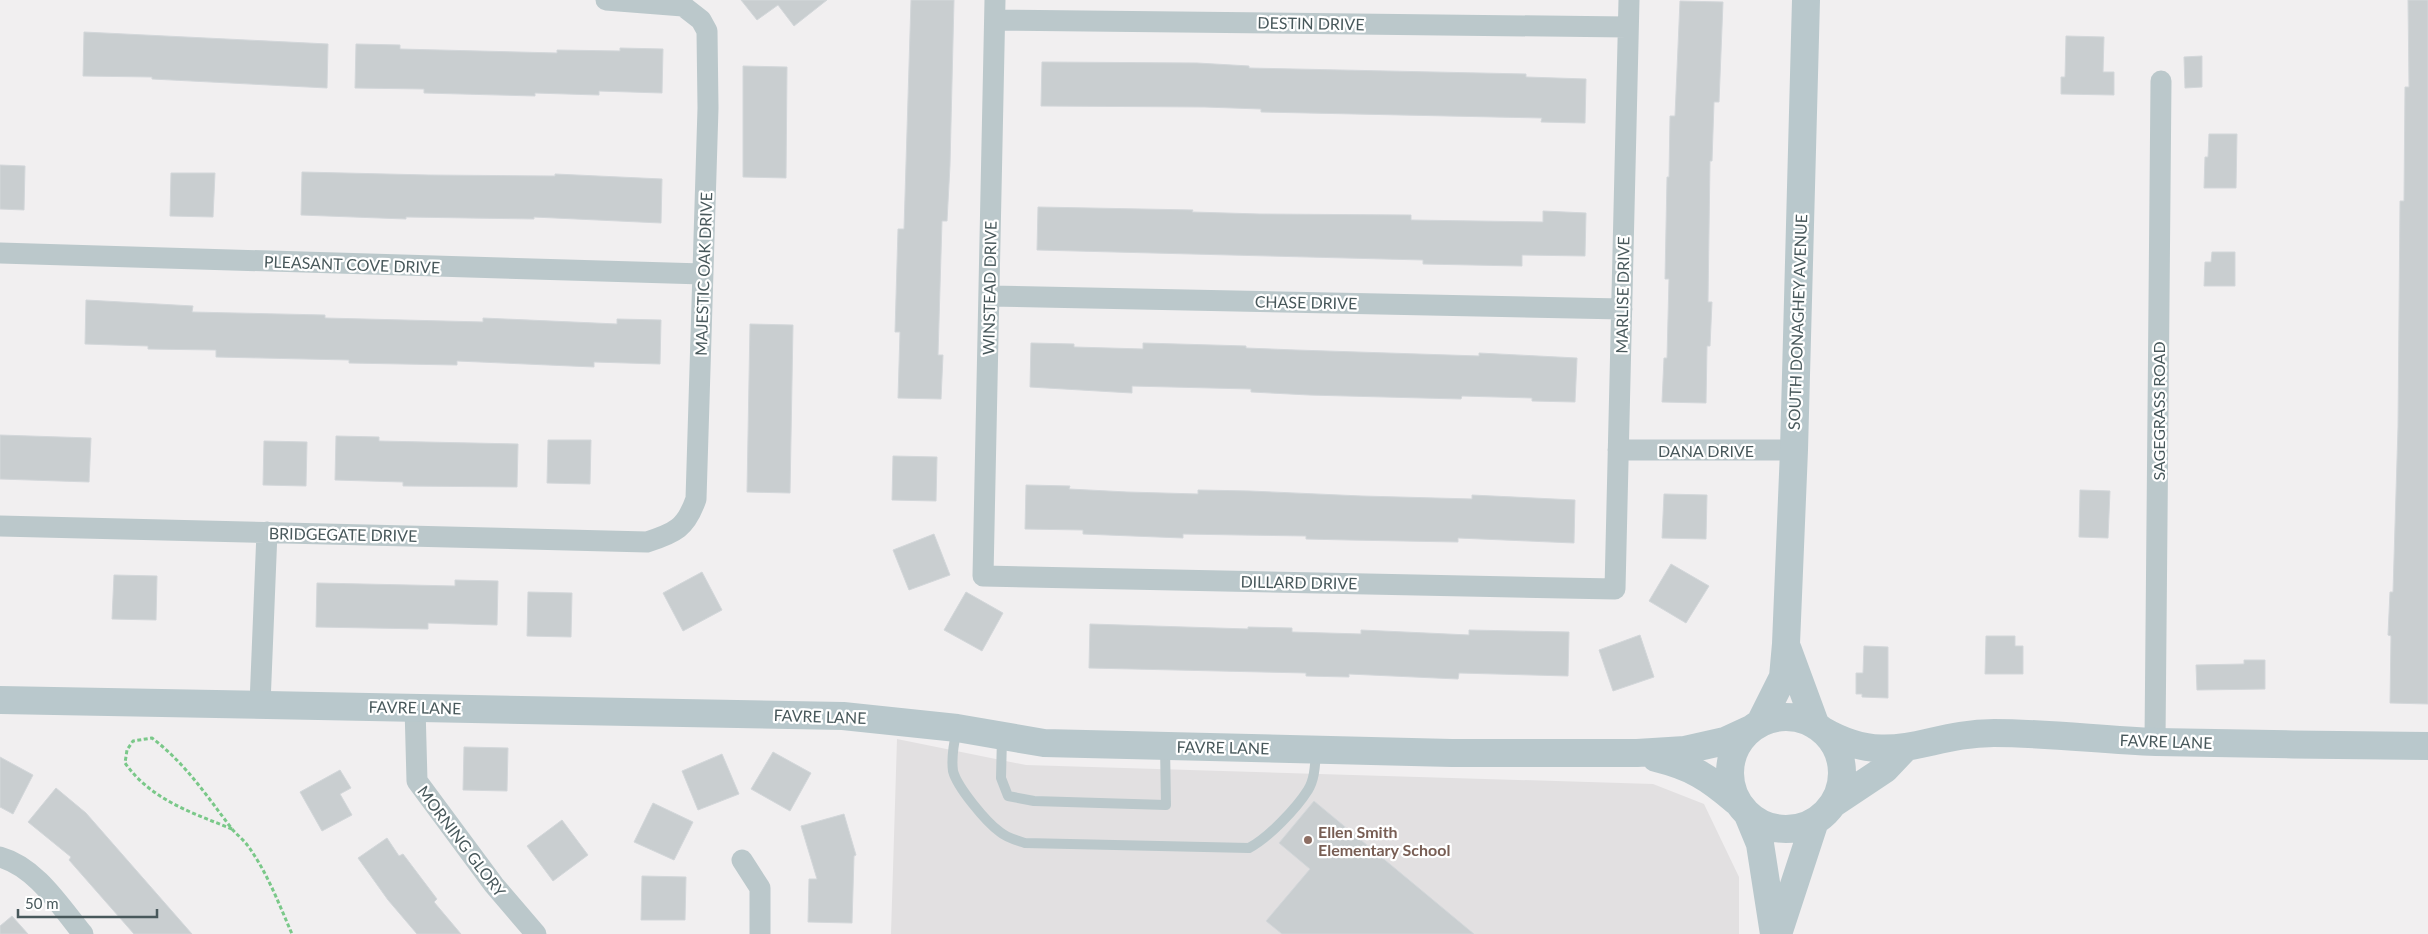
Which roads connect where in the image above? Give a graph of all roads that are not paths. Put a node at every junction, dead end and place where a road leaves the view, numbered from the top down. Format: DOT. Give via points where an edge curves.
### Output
graph roads {
  1 [pos="606,0"];
  2 [pos="1629,0"];
  3 [pos="1806,0"];
  4 [pos="995,10"];
  5 [pos="1627,27"];
  6 [pos="2161,81"];
  7 [pos="0,253"];
  8 [pos="703,274"];
  9 [pos="989,296"];
  10 [pos="1622,309"];
  11 [pos="1618,450"];
  12 [pos="1794,450"];
  13 [pos="0,526"];
  14 [pos="683,526"];
  15 [pos="267,532"];
  16 [pos="983,576"];
  17 [pos="1615,589"];
  18 [pos="1786,644"];
  19 [pos="0,700"];
  20 [pos="260,704"];
  21 [pos="415,708"];
  22 [pos="1755,726"];
  23 [pos="957,728"];
  24 [pos="1819,728"];
  25 [pos="1002,736"];
  26 [pos="2156,742"];
  27 [pos="1165,746"];
  28 [pos="2428,746"];
  29 [pos="1905,748"];
  30 [pos="1316,749"];
  31 [pos="1637,753"];
  32 [pos="1742,808"];
  33 [pos="1825,812"];
  34 [pos="0,857"];
  35 [pos="742,860"];
  36 [pos="82,934"];
  37 [pos="536,934"];
  38 [pos="760,934"];
  39 [pos="1776,934"];
  1 -- 8 [label="street, MAJESTIC OAK DRIVE" via="683,6 701,20 707,31"];
  2 -- 5 [label="street, MARLISE DRIVE"];
  3 -- 12 [label="street, SOUTH DONAGHEY AVENUE"];
  4 -- 5 [label="street, DESTIN DRIVE"];
  4 -- 9 [label="street, WINSTEAD DRIVE"];
  5 -- 10 [label="street, MARLISE DRIVE"];
  6 -- 26 [label="street, SAGEGRASS ROAD"];
  7 -- 8 [label="street, PLEASANT COVE DRIVE"];
  8 -- 14 [label="street, MAJESTIC OAK DRIVE" via="696,499"];
  9 -- 10 [label="street, CHASE DRIVE"];
  9 -- 16 [label="street, WINSTEAD DRIVE"];
  10 -- 11 [label="street, MARLISE DRIVE"];
  11 -- 12 [label="street, DANA DRIVE"];
  11 -- 17 [label="street, MARLISE DRIVE"];
  12 -- 18 [label="street, SOUTH DONAGHEY AVENUE"];
  13 -- 15 [label="street, BRIDGEGATE DRIVE"];
  14 -- 15 [label="street, BRIDGEGATE DRIVE" via="647,542"];
  15 -- 20 [label="street"];
  16 -- 17 [label="street, DILLARD DRIVE"];
  18 -- 22 [label="street, SOUTH DONAGHEY AVENUE" via="1783,677"];
  18 -- 24 [label="street, SOUTH DONAGHEY AVENUE"];
  19 -- 20 [label="street, FAVRE LANE"];
  20 -- 21 [label="street, FAVRE LANE"];
  21 -- 23 [label="street, FAVRE LANE" via="843,716"];
  21 -- 37 [label="street, MORNING GLORY" via="417,781 494,885"];
  22 -- 24 [label="street" via="1779,717 1798,718"];
  22 -- 31 [label="street, FAVRE LANE" via="1726,741"];
  22 -- 32 [label="street" via="1736,747 1729,770 1731,786"];
  23 -- 25 [label="street, FAVRE LANE"];
  23 -- 30 [label="lane" via="952,754 953,772 961,787 999,832 1025,843 1249,848 1265,840 1308,789 1314,774"];
  24 -- 29 [label="street, FAVRE LANE" via="1842,742 1862,747 1882,750"];
  24 -- 33 [label="street" via="1833,742 1842,772 1840,788"];
  25 -- 27 [label="street, FAVRE LANE" via="1044,743"];
  25 -- 27 [label="lane" via="1001,778 1008,796 1034,802 1166,805"];
  26 -- 28 [label="street, FAVRE LANE"];
  26 -- 29 [label="street, FAVRE LANE" via="1993,733"];
  27 -- 30 [label="street, FAVRE LANE"];
  29 -- 33 [label="street" via="1885,769"];
  30 -- 31 [label="street, FAVRE LANE"];
  31 -- 32 [label="street, FAVRE LANE" via="1684,765 1717,784"];
  32 -- 33 [label="street" via="1763,825 1781,829 1799,828"];
  32 -- 39 [label="street" via="1760,844"];
  33 -- 39 [label="street"];
  34 -- 36 [label="street" via="38,880"];
  35 -- 38 [label="street" via="760,888"];
}
